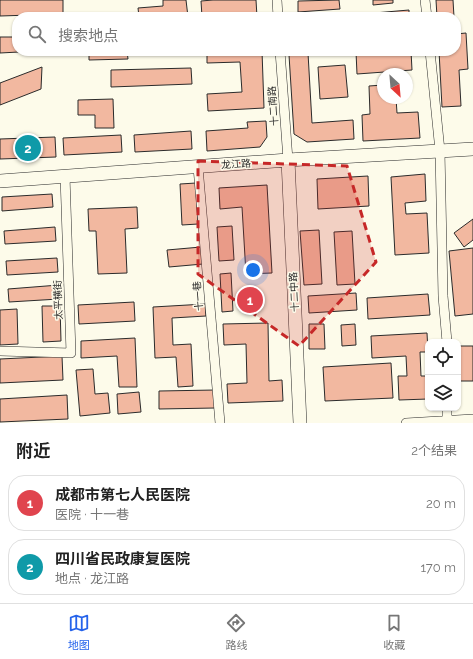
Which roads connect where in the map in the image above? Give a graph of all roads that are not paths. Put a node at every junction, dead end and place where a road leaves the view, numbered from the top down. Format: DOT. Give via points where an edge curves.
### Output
graph roads {
  1 [pos="277,0"];
  2 [pos="426,0"];
  3 [pos="278,12"];
  4 [pos="427,12"];
  5 [pos="280,56"];
  6 [pos="430,56"];
  7 [pos="473,149"];
  8 [pos="440,151"];
  9 [pos="288,160"];
  10 [pos="198,167"];
  11 [pos="65,176"];
  12 [pos="0,181"];
  13 [pos="447,339"];
  14 [pos="0,351"];
  15 [pos="447,411"];
  16 [pos="473,419"];
  17 [pos="447,420"];
  18 [pos="220,423"];
  19 [pos="300,423"];
  20 [pos="406,423"];
  1 -- 3 [label="street"];
  2 -- 4 [label="street"];
  5 -- 9 [label="street, 十二南路"];
  6 -- 8 [label="street"];
  7 -- 8 [label="street, 龙江路"];
  8 -- 9 [label="street, 龙江路"];
  8 -- 13 [label="street" via="443,296"];
  9 -- 10 [label="street, 龙江路"];
  9 -- 19 [label="street, 十二中路"];
  10 -- 11 [label="street, 龙江路"];
  10 -- 18 [label="street, 十一巷"];
  11 -- 12 [label="street, 龙江路"];
  11 -- 14 [label="street, 太平横街" via="71,353"];
  15 -- 17 [label="street"];
  16 -- 17 [label="street"];
  17 -- 20 [label="street"];
}
